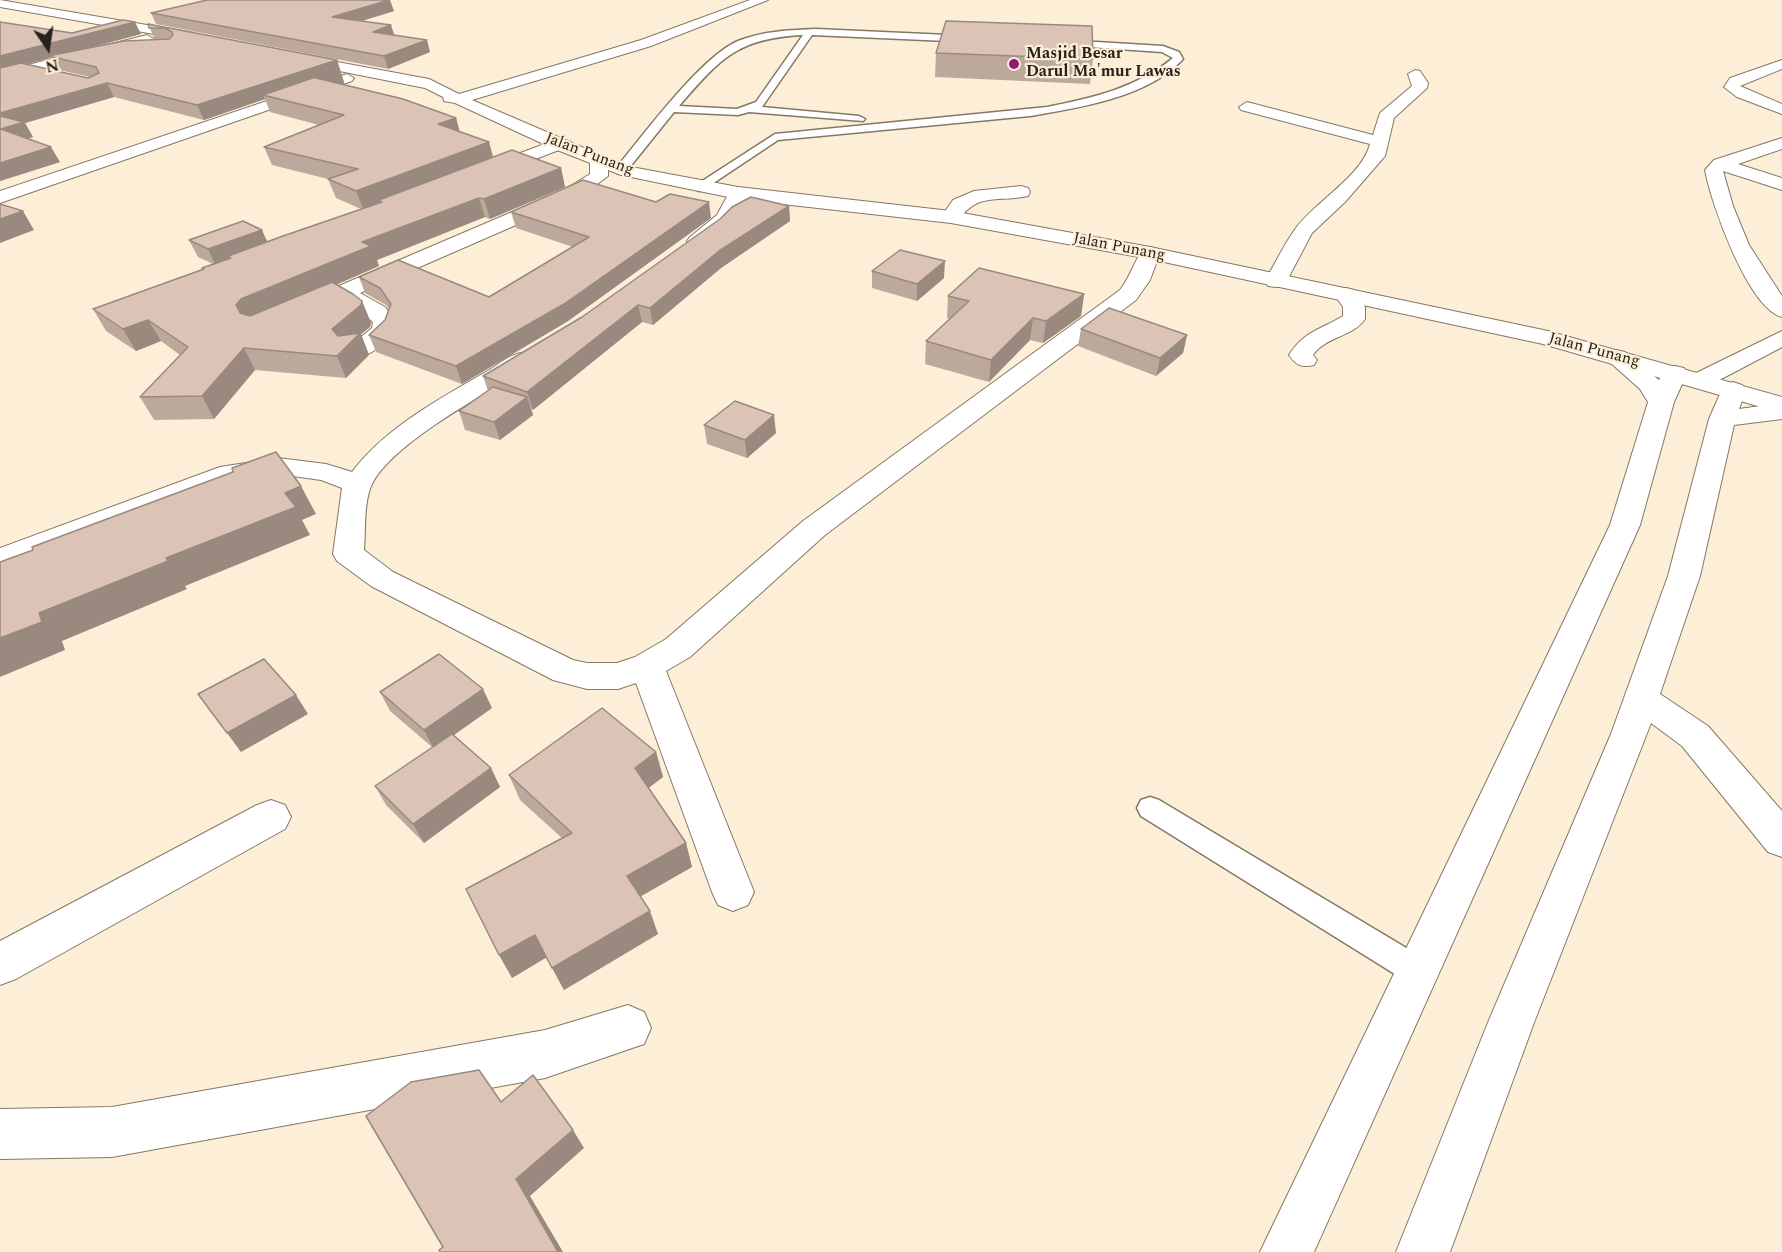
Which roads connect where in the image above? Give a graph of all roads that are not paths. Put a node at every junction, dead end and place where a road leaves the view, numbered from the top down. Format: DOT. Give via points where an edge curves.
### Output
graph roads {
  1 [pos="762,0"];
  2 [pos="0,3"];
  3 [pos="0,11"];
  4 [pos="148,17"];
  5 [pos="112,26"];
  6 [pos="171,33"];
  7 [pos="809,33"];
  8 [pos="147,39"];
  9 [pos="987,40"];
  10 [pos="1056,43"];
  11 [pos="202,46"];
  12 [pos="74,58"];
  13 [pos="1782,64"];
  14 [pos="29,69"];
  15 [pos="1415,74"];
  16 [pos="0,77"];
  17 [pos="62,77"];
  18 [pos="347,78"];
  19 [pos="458,99"];
  20 [pos="1247,107"];
  21 [pos="672,109"];
  22 [pos="1782,109"];
  23 [pos="744,111"];
  24 [pos="911,124"];
  25 [pos="766,131"];
  26 [pos="1381,142"];
  27 [pos="1782,143"];
  28 [pos="558,144"];
  29 [pos="599,160"];
  30 [pos="1720,164"];
  31 [pos="621,170"];
  32 [pos="469,178"];
  33 [pos="1782,184"];
  34 [pos="699,187"];
  35 [pos="1021,192"];
  36 [pos="738,193"];
  37 [pos="0,197"];
  38 [pos="951,217"];
  39 [pos="681,253"];
  40 [pos="1150,253"];
  41 [pos="1276,281"];
  42 [pos="341,292"];
  43 [pos="1346,295"];
  44 [pos="1782,310"];
  45 [pos="291,315"];
  46 [pos="1782,338"];
  47 [pos="547,346"];
  48 [pos="356,351"];
  49 [pos="1305,360"];
  50 [pos="1698,393"];
  51 [pos="1782,405"];
  52 [pos="1782,411"];
  53 [pos="358,484"];
  54 [pos="0,560"];
  55 [pos="646,666"];
  56 [pos="1641,700"];
  57 [pos="1150,808"];
  58 [pos="271,817"];
  59 [pos="1782,840"];
  60 [pos="733,892"];
  61 [pos="0,964"];
  62 [pos="1417,971"];
  63 [pos="628,1028"];
  64 [pos="0,1134"];
  65 [pos="1287,1252"];
  66 [pos="1423,1252"];
  1 -- 19 [label="street" via="646,43"];
  2 -- 5 [label="street"];
  3 -- 5 [label="street"];
  4 -- 5 [label="street"];
  5 -- 6 [label="street"];
  5 -- 8 [label="street"];
  5 -- 12 [label="street" via="115,35 111,42"];
  6 -- 8 [label="street"];
  6 -- 11 [label="street"];
  7 -- 9 [label="lane"];
  7 -- 21 [label="lane" via="760,36 740,44 715,63"];
  7 -- 23 [label="lane" via="760,104"];
  8 -- 11 [label="street"];
  8 -- 12 [label="street"];
  10 -- 24 [label="lane" via="1163,49 1176,54 1178,59 1129,87 1073,105"];
  11 -- 12 [label="street" via="130,48"];
  12 -- 14 [label="street"];
  13 -- 22 [label="street" via="1735,81 1732,87"];
  14 -- 16 [label="street"];
  14 -- 17 [label="street"];
  15 -- 26 [label="street" via="1419,88 1386,116"];
  18 -- 19 [label="street, Jalan Punang"];
  18 -- 19 [label="street, Jalan Punang" via="280,60 429,84"];
  18 -- 37 [label="street"];
  19 -- 28 [label="street, Jalan Punang"];
  20 -- 26 [label="street"];
  21 -- 23 [label="lane"];
  21 -- 31 [label="lane"];
  23 -- 24 [label="lane"];
  23 -- 25 [label="lane"];
  24 -- 25 [label="lane"];
  25 -- 34 [label="lane"];
  26 -- 41 [label="street" via="1364,171 1304,230"];
  27 -- 30 [label="street"];
  28 -- 29 [label="street, Jalan Punang"];
  28 -- 32 [label="street"];
  29 -- 31 [label="street, Jalan Punang"];
  29 -- 42 [label="street" via="599,176 573,193"];
  30 -- 33 [label="street"];
  30 -- 44 [label="street" via="1714,170 1737,240 1767,293"];
  31 -- 34 [label="street, Jalan Punang"];
  34 -- 36 [label="street, Jalan Punang"];
  35 -- 38 [label="street" via="981,195 960,204"];
  36 -- 38 [label="street, Jalan Punang"];
  36 -- 39 [label="street" via="725,218"];
  38 -- 40 [label="street, Jalan Punang"];
  40 -- 41 [label="street, Jalan Punang"];
  40 -- 55 [label="street" via="1128,296 814,528 678,648"];
  41 -- 43 [label="street, Jalan Punang"];
  42 -- 45 [label="street"];
  42 -- 48 [label="street" via="373,309 385,322 383,331"];
  43 -- 49 [label="street" via="1354,307 1354,319 1305,346 1301,355"];
  43 -- 50 [label="street, Jalan Punang" via="1548,338 1616,357 1649,384"];
  46 -- 50 [label="street"];
  47 -- 53 [label="street" via="408,434 371,464"];
  50 -- 51 [label="street"];
  50 -- 52 [label="street"];
  50 -- 56 [label="street" via="1684,576"];
  50 -- 62 [label="street" via="1625,525"];
  53 -- 54 [label="street" via="326,472 278,466 220,475"];
  53 -- 55 [label="street" via="348,554 382,579 565,671 618,676"];
  55 -- 60 [label="street"];
  56 -- 59 [label="street" via="1695,736"];
  56 -- 66 [label="street"];
  57 -- 62 [label="lane"];
  58 -- 61 [label="street"];
  62 -- 65 [label="street"];
  63 -- 64 [label="street" via="545,1054 112,1132"];
}
